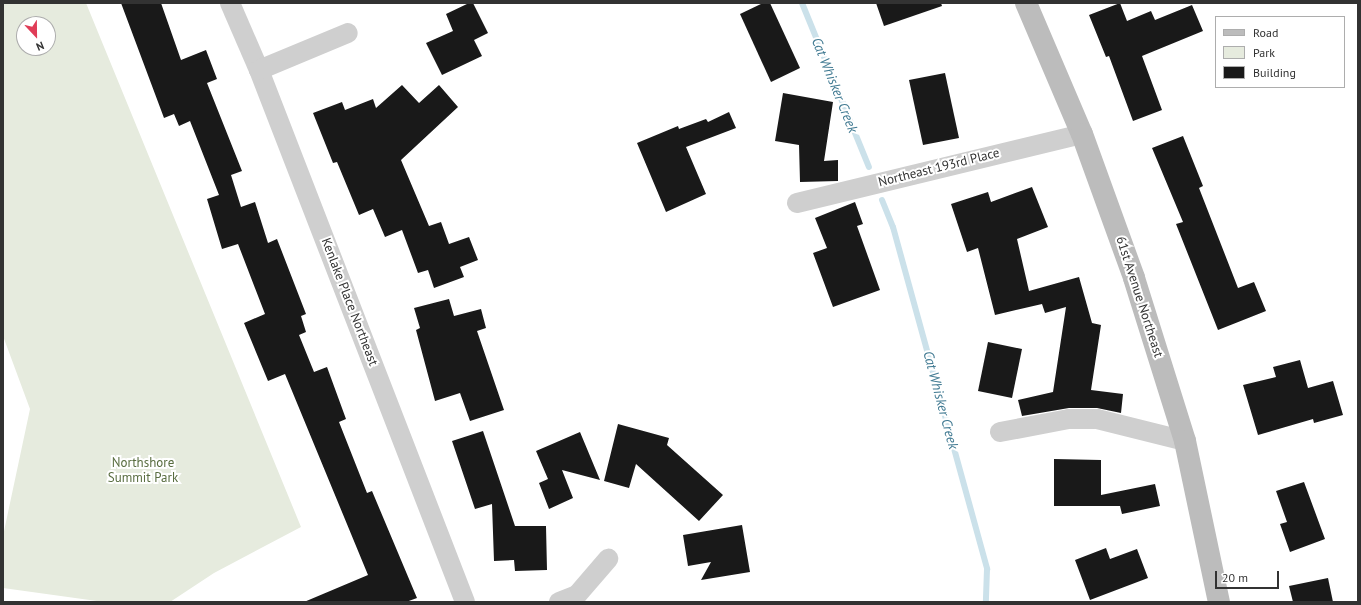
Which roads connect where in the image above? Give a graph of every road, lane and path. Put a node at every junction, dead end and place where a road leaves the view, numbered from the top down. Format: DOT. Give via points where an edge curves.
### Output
graph roads {
  1 [pos="230,3"];
  2 [pos="1026,3"];
  3 [pos="348,33"];
  4 [pos="259,70"];
  5 [pos="1082,134"];
  6 [pos="797,203"];
  7 [pos="1000,432"];
  8 [pos="1185,441"];
  9 [pos="608,559"];
  10 [pos="465,602"];
  11 [pos="559,602"];
  12 [pos="1219,602"];
  1 -- 4 [label="street, Kenlake Place Northeast"];
  2 -- 5 [label="main road, 61st Avenue Northeast"];
  3 -- 4 [label="street"];
  4 -- 10 [label="street, Kenlake Place Northeast"];
  5 -- 6 [label="street, Northeast 193rd Place"];
  5 -- 8 [label="main road, 61st Avenue Northeast" via="1134,278"];
  7 -- 8 [label="street" via="1069,419 1097,420"];
  8 -- 12 [label="main road, 61st Avenue Northeast"];
  9 -- 11 [label="street" via="577,594"];
}
